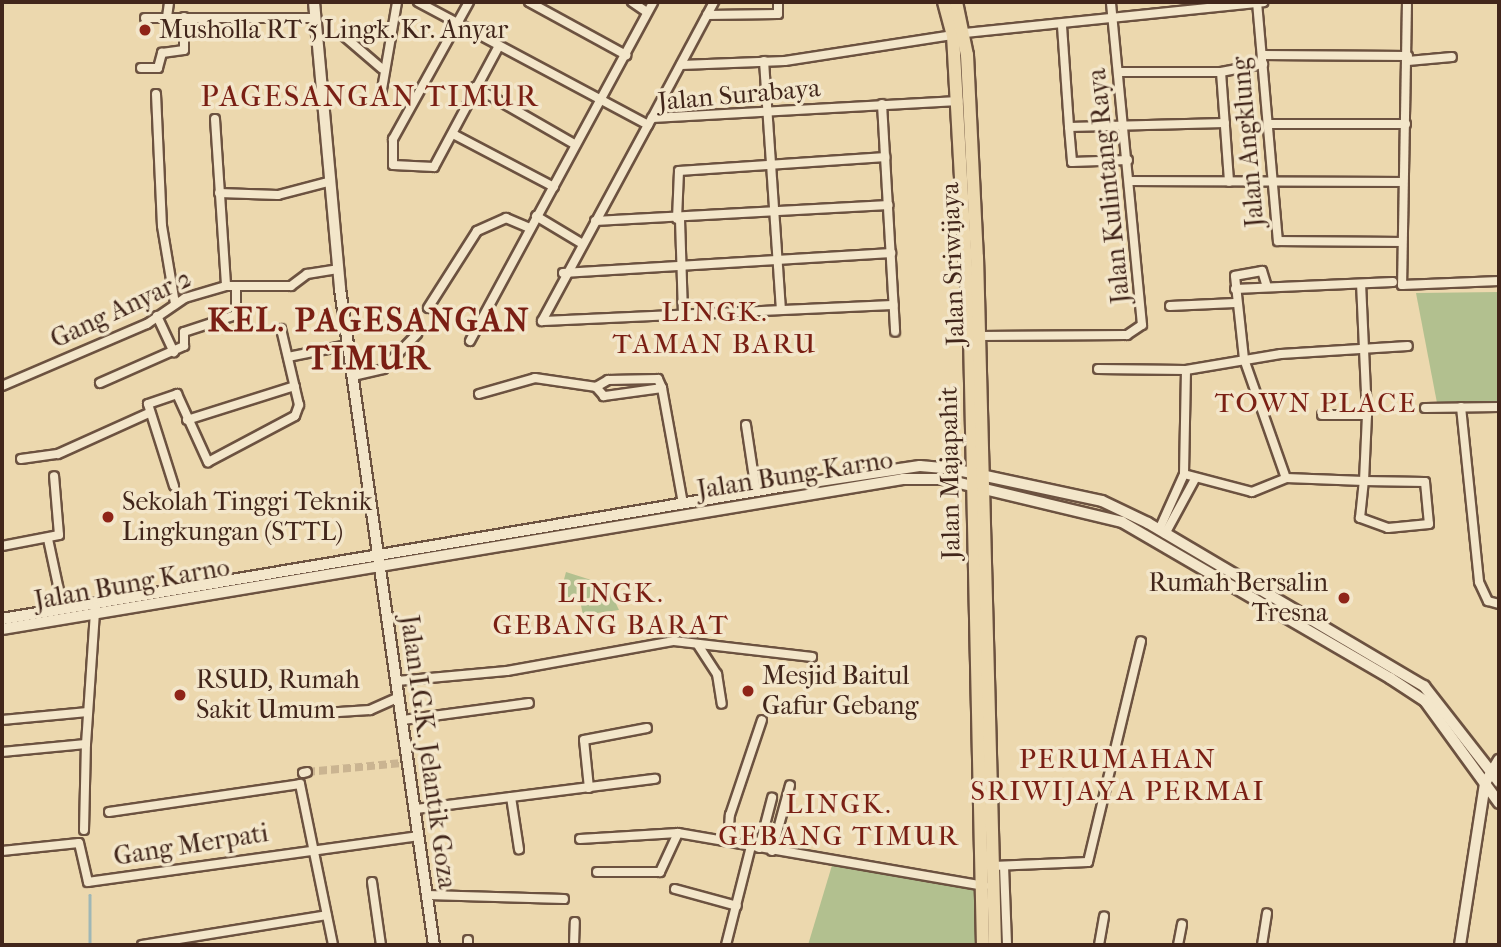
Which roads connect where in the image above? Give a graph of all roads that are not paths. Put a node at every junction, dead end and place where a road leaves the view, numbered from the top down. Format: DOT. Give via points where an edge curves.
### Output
graph roads {
  1 [pos="169,2"];
  2 [pos="314,2"];
  3 [pos="397,2"];
  4 [pos="418,2"];
  5 [pos="469,2"];
  6 [pos="529,2"];
  7 [pos="632,2"];
  8 [pos="653,2"];
  9 [pos="715,2"];
  10 [pos="778,2"];
  11 [pos="944,2"];
  12 [pos="956,2"];
  13 [pos="1111,2"];
  14 [pos="1257,2"];
  15 [pos="1263,2"];
  16 [pos="1407,2"];
  17 [pos="648,12"];
  18 [pos="707,15"];
  19 [pos="167,17"];
  20 [pos="184,17"];
  21 [pos="145,18"];
  22 [pos="315,18"];
  23 [pos="1112,21"];
  24 [pos="458,24"];
  25 [pos="1062,26"];
  26 [pos="959,34"];
  27 [pos="345,37"];
  28 [pos="499,46"];
  29 [pos="626,55"];
  30 [pos="1452,57"];
  31 [pos="1408,58"];
  32 [pos="1262,60"];
  33 [pos="764,61"];
  34 [pos="681,65"];
  35 [pos="141,68"];
  36 [pos="381,68"];
  37 [pos="1119,72"];
  38 [pos="1221,72"];
  39 [pos="475,88"];
  40 [pos="156,94"];
  41 [pos="381,96"];
  42 [pos="963,101"];
  43 [pos="599,102"];
  44 [pos="882,104"];
  45 [pos="768,112"];
  46 [pos="215,119"];
  47 [pos="650,121"];
  48 [pos="1123,123"];
  49 [pos="1225,123"];
  50 [pos="1268,124"];
  51 [pos="1406,124"];
  52 [pos="1069,127"];
  53 [pos="453,134"];
  54 [pos="576,145"];
  55 [pos="886,157"];
  56 [pos="1128,160"];
  57 [pos="770,164"];
  58 [pos="1130,181"];
  59 [pos="328,182"];
  60 [pos="1229,182"];
  61 [pos="1273,182"];
  62 [pos="1403,182"];
  63 [pos="554,187"];
  64 [pos="219,192"];
  65 [pos="889,205"];
  66 [pos="774,213"];
  67 [pos="536,216"];
  68 [pos="678,219"];
  69 [pos="596,221"];
  70 [pos="529,228"];
  71 [pos="1399,242"];
  72 [pos="581,243"];
  73 [pos="891,253"];
  74 [pos="971,257"];
  75 [pos="778,261"];
  76 [pos="681,267"];
  77 [pos="338,269"];
  78 [pos="563,273"];
  79 [pos="1499,281"];
  80 [pos="1393,282"];
  81 [pos="1361,285"];
  82 [pos="226,286"];
  83 [pos="236,288"];
  84 [pos="1266,288"];
  85 [pos="1235,289"];
  86 [pos="1235,303"];
  87 [pos="175,304"];
  88 [pos="894,305"];
  89 [pos="1170,306"];
  90 [pos="428,308"];
  91 [pos="780,308"];
  92 [pos="683,312"];
  93 [pos="157,316"];
  94 [pos="281,329"];
  95 [pos="895,332"];
  96 [pos="417,334"];
  97 [pos="979,335"];
  98 [pos="470,341"];
  99 [pos="348,345"];
  100 [pos="1408,345"];
  101 [pos="1365,346"];
  102 [pos="174,352"];
  103 [pos="288,357"];
  104 [pos="1244,359"];
  105 [pos="1098,369"];
  106 [pos="1186,370"];
  107 [pos="353,376"];
  108 [pos="100,383"];
  109 [pos="2,386"];
  110 [pos="295,386"];
  111 [pos="596,387"];
  112 [pos="662,388"];
  113 [pos="479,394"];
  114 [pos="1461,407"];
  115 [pos="1499,407"];
  116 [pos="1425,408"];
  117 [pos="148,411"];
  118 [pos="1322,415"];
  119 [pos="1367,415"];
  120 [pos="187,420"];
  121 [pos="746,425"];
  122 [pos="21,459"];
  123 [pos="1184,474"];
  124 [pos="54,476"];
  125 [pos="976,478"];
  126 [pos="1286,478"];
  127 [pos="1195,479"];
  128 [pos="1364,481"];
  129 [pos="174,486"];
  130 [pos="786,486"];
  131 [pos="756,491"];
  132 [pos="788,498"];
  133 [pos="683,505"];
  134 [pos="1124,517"];
  135 [pos="593,520"];
  136 [pos="1162,532"];
  137 [pos="595,533"];
  138 [pos="48,539"];
  139 [pos="2,546"];
  140 [pos="380,560"];
  141 [pos="1258,589"];
  142 [pos="1252,599"];
  143 [pos="1499,604"];
  144 [pos="63,609"];
  145 [pos="94,609"];
  146 [pos="2,619"];
  147 [pos="2,629"];
  148 [pos="1141,640"];
  149 [pos="698,645"];
  150 [pos="812,657"];
  151 [pos="1393,673"];
  152 [pos="397,681"];
  153 [pos="399,696"];
  154 [pos="529,703"];
  155 [pos="722,704"];
  156 [pos="88,712"];
  157 [pos="292,715"];
  158 [pos="2,720"];
  159 [pos="403,720"];
  160 [pos="762,720"];
  161 [pos="647,728"];
  162 [pos="86,744"];
  163 [pos="2,752"];
  164 [pos="1499,760"];
  165 [pos="1496,778"];
  166 [pos="655,779"];
  167 [pos="1485,783"];
  168 [pos="790,785"];
  169 [pos="589,788"];
  170 [pos="511,797"];
  171 [pos="772,798"];
  172 [pos="1499,803"];
  173 [pos="416,809"];
  174 [pos="109,812"];
  175 [pos="83,830"];
  176 [pos="684,834"];
  177 [pos="419,836"];
  178 [pos="580,839"];
  179 [pos="728,841"];
  180 [pos="755,847"];
  181 [pos="311,849"];
  182 [pos="519,849"];
  183 [pos="2,851"];
  184 [pos="772,851"];
  185 [pos="993,861"];
  186 [pos="597,872"];
  187 [pos="372,882"];
  188 [pos="988,887"];
  189 [pos="675,889"];
  190 [pos="427,895"];
  191 [pos="564,899"];
  192 [pos="737,906"];
  193 [pos="1268,913"];
  194 [pos="327,915"];
  195 [pos="1104,916"];
  196 [pos="575,922"];
  197 [pos="1182,924"];
  198 [pos="142,945"];
  199 [pos="333,945"];
  200 [pos="381,945"];
  201 [pos="434,945"];
  202 [pos="574,945"];
  203 [pos="726,945"];
  204 [pos="983,945"];
  205 [pos="995,945"];
  206 [pos="1007,945"];
  207 [pos="1100,945"];
  208 [pos="1178,945"];
  209 [pos="1262,945"];
  210 [pos="1460,945"];
  1 -- 19 [label="street"];
  2 -- 22 [label="street, Jalan I.G.K. Jelantik Goza"];
  3 -- 36 [label="street"];
  4 -- 24 [label="street, Jalan Surabaya"];
  5 -- 24 [label="street"];
  6 -- 29 [label="street"];
  7 -- 17 [label="street"];
  8 -- 17 [label="street"];
  9 -- 18 [label="street"];
  10 -- 18 [label="street" via="778,14"];
  11 -- 26 [label="main road"];
  12 -- 26 [label="main road, Jalan Sriwijaya"];
  13 -- 23 [label="street, Jalan Kulintang Raya"];
  14 -- 15 [label="street"];
  14 -- 23 [label="street"];
  14 -- 32 [label="street, Jalan Angklung"];
  16 -- 31 [label="street"];
  17 -- 29 [label="street"];
  18 -- 34 [label="street"];
  19 -- 20 [label="street"];
  19 -- 21 [label="street"];
  20 -- 22 [label="street"];
  20 -- 35 [label="street" via="183,51 162,54 158,68"];
  22 -- 59 [label="street, Jalan I.G.K. Jelantik Goza"];
  23 -- 25 [label="street"];
  23 -- 37 [label="street, Jalan Kulintang Raya"];
  24 -- 28 [label="street, Jalan Surabaya"];
  24 -- 53 [label="street" via="391,149 396,167 428,169"];
  25 -- 26 [label="street"];
  25 -- 52 [label="street"];
  26 -- 33 [label="street"];
  26 -- 42 [label="main road, Jalan Sriwijaya"];
  27 -- 36 [label="street"];
  28 -- 39 [label="street"];
  28 -- 43 [label="street, Jalan Surabaya"];
  29 -- 43 [label="street"];
  30 -- 31 [label="street"];
  31 -- 32 [label="street"];
  31 -- 51 [label="street"];
  32 -- 38 [label="street"];
  32 -- 50 [label="street, Jalan Angklung"];
  33 -- 34 [label="street"];
  33 -- 45 [label="street"];
  34 -- 47 [label="street"];
  36 -- 41 [label="street"];
  37 -- 38 [label="street"];
  37 -- 48 [label="street, Jalan Kulintang Raya"];
  38 -- 49 [label="street"];
  39 -- 53 [label="street"];
  39 -- 54 [label="street"];
  40 -- 87 [label="street" via="162,226"];
  42 -- 44 [label="street, Jalan Surabaya"];
  42 -- 74 [label="main road, Jalan Sriwijaya"];
  43 -- 47 [label="street, Jalan Surabaya"];
  43 -- 54 [label="street"];
  44 -- 45 [label="street, Jalan Surabaya"];
  44 -- 55 [label="street"];
  45 -- 47 [label="street, Jalan Surabaya"];
  45 -- 57 [label="street"];
  46 -- 64 [label="street"];
  47 -- 69 [label="street"];
  48 -- 49 [label="street"];
  48 -- 52 [label="street"];
  48 -- 56 [label="street, Jalan Kulintang Raya"];
  49 -- 60 [label="street"];
  50 -- 51 [label="street"];
  50 -- 61 [label="street, Jalan Angklung"];
  51 -- 62 [label="street"];
  52 -- 56 [label="street" via="1073,162"];
  53 -- 63 [label="street"];
  54 -- 63 [label="street"];
  55 -- 57 [label="street"];
  55 -- 65 [label="street"];
  56 -- 58 [label="street, Jalan Kulintang Raya"];
  57 -- 66 [label="street"];
  57 -- 68 [label="street" via="676,173"];
  58 -- 60 [label="street"];
  58 -- 97 [label="street, Jalan Kulintang Raya" via="1143,314 1138,332"];
  59 -- 64 [label="street" via="278,195"];
  59 -- 77 [label="street, Jalan I.G.K. Jelantik Goza"];
  60 -- 61 [label="street"];
  61 -- 62 [label="street"];
  61 -- 71 [label="street, Jalan Angklung" via="1282,244"];
  62 -- 71 [label="street"];
  63 -- 67 [label="street"];
  64 -- 82 [label="street"];
  65 -- 66 [label="street"];
  65 -- 73 [label="street"];
  66 -- 68 [label="street"];
  66 -- 75 [label="street"];
  67 -- 70 [label="street"];
  67 -- 72 [label="street"];
  68 -- 69 [label="street"];
  68 -- 76 [label="street"];
  69 -- 72 [label="street"];
  70 -- 90 [label="street" via="506,218 477,231"];
  70 -- 98 [label="street"];
  71 -- 79 [label="street" via="1402,285"];
  72 -- 78 [label="street"];
  73 -- 75 [label="street"];
  73 -- 88 [label="street"];
  74 -- 97 [label="main road, Jalan Sriwijaya"];
  74 -- 125 [label="main road, Jalan Majapahit"];
  75 -- 76 [label="street"];
  75 -- 91 [label="street"];
  76 -- 78 [label="street"];
  76 -- 92 [label="street"];
  77 -- 83 [label="street, Gang Anyar 2" via="307,274 291,286"];
  77 -- 99 [label="street, Jalan I.G.K. Jelantik Goza"];
  78 -- 92 [label="street" via="541,316 547,323"];
  80 -- 81 [label="street"];
  81 -- 84 [label="street"];
  81 -- 101 [label="street"];
  82 -- 83 [label="street, Gang Anyar 2"];
  82 -- 87 [label="street, Gang Anyar 2"];
  83 -- 102 [label="street" via="236,315 184,332 184,346"];
  84 -- 85 [label="street"];
  84 -- 85 [label="street" via="1259,270 1236,274"];
  85 -- 86 [label="street"];
  86 -- 89 [label="street"];
  86 -- 104 [label="street"];
  87 -- 93 [label="street, Gang Anyar 2"];
  88 -- 91 [label="street"];
  88 -- 95 [label="street"];
  91 -- 92 [label="street"];
  93 -- 102 [label="street"];
  93 -- 109 [label="street, Gang Anyar 2"];
  94 -- 103 [label="street"];
  96 -- 107 [label="street" via="383,369"];
  97 -- 125 [label="main road, Jalan Sriwijaya"];
  99 -- 103 [label="street"];
  99 -- 107 [label="street, Jalan I.G.K. Jelantik Goza"];
  100 -- 101 [label="street"];
  101 -- 104 [label="street"];
  101 -- 119 [label="street"];
  102 -- 108 [label="street"];
  103 -- 110 [label="street"];
  104 -- 106 [label="street"];
  104 -- 126 [label="street"];
  105 -- 106 [label="street"];
  106 -- 123 [label="street"];
  107 -- 140 [label="street, Jalan I.G.K. Jelantik Goza"];
  110 -- 120 [label="street"];
  110 -- 120 [label="street" via="298,415 208,461"];
  111 -- 112 [label="street" via="604,396"];
  111 -- 112 [label="street" via="651,375"];
  111 -- 113 [label="street" via="544,377"];
  112 -- 133 [label="street"];
  114 -- 115 [label="street"];
  114 -- 116 [label="street"];
  114 -- 143 [label="street" via="1479,582 1488,601"];
  117 -- 120 [label="street" via="174,392"];
  117 -- 122 [label="street" via="58,454"];
  117 -- 129 [label="street"];
  118 -- 119 [label="street"];
  119 -- 128 [label="street"];
  121 -- 131 [label="street"];
  123 -- 127 [label="street"];
  123 -- 136 [label="street"];
  124 -- 138 [label="street" via="62,527"];
  125 -- 130 [label="main road" via="920,466"];
  125 -- 132 [label="main road, Jalan Bung Karno" via="903,479"];
  125 -- 134 [label="main road, Jalan Bung Karno"];
  125 -- 185 [label="main road, Jalan Sriwijaya"];
  126 -- 127 [label="street" via="1252,492"];
  126 -- 128 [label="street"];
  127 -- 136 [label="street"];
  128 -- 128 [label="street" via="1425,482 1429,524 1388,528 1362,523"];
  130 -- 131 [label="main road"];
  130 -- 132 [label="main road"];
  131 -- 133 [label="main road"];
  132 -- 137 [label="main road, Jalan Bung Karno"];
  133 -- 135 [label="main road"];
  134 -- 136 [label="main road"];
  134 -- 142 [label="main road, Jalan Bung Karno"];
  135 -- 137 [label="main road"];
  135 -- 140 [label="main road"];
  136 -- 141 [label="main road"];
  137 -- 140 [label="main road, Jalan Bung Karno"];
  138 -- 139 [label="street"];
  138 -- 144 [label="street"];
  140 -- 145 [label="main road"];
  140 -- 152 [label="street, Jalan I.G.K. Jelantik Goza"];
  141 -- 142 [label="main road"];
  141 -- 151 [label="main road"];
  142 -- 151 [label="main road, Jalan Bung Karno"];
  144 -- 145 [label="main road"];
  144 -- 146 [label="main road"];
  145 -- 147 [label="main road, Jalan Bung Karno"];
  145 -- 156 [label="street"];
  148 -- 185 [label="street" via="1088,862"];
  149 -- 150 [label="street" via="752,645"];
  149 -- 152 [label="street" via="674,641 520,669"];
  149 -- 155 [label="street" via="717,674"];
  151 -- 165 [label="main road" via="1440,701"];
  151 -- 167 [label="main road, Jalan Bung Karno" via="1425,701"];
  152 -- 153 [label="street, Jalan I.G.K. Jelantik Goza"];
  153 -- 157 [label="street" via="370,710"];
  153 -- 159 [label="street, Jalan I.G.K. Jelantik Goza"];
  154 -- 159 [label="street"];
  156 -- 158 [label="street"];
  156 -- 162 [label="street"];
  159 -- 173 [label="street, Jalan I.G.K. Jelantik Goza" via="405,763"];
  160 -- 179 [label="street" via="730,815"];
  161 -- 169 [label="street" via="584,740"];
  162 -- 163 [label="street"];
  162 -- 175 [label="street"];
  164 -- 165 [label="street"];
  165 -- 167 [label="street"];
  166 -- 169 [label="street"];
  167 -- 172 [label="main road, Jalan Bung Karno"];
  167 -- 210 [label="street"];
  168 -- 184 [label="street"];
  169 -- 170 [label="street"];
  170 -- 173 [label="street"];
  170 -- 182 [label="street"];
  171 -- 180 [label="street"];
  173 -- 177 [label="street, Jalan I.G.K. Jelantik Goza"];
  174 -- 181 [label="street" via="300,783"];
  176 -- 178 [label="street"];
  176 -- 179 [label="street"];
  176 -- 186 [label="street" via="660,872"];
  177 -- 181 [label="street, Gang Merpati"];
  177 -- 190 [label="street, Jalan I.G.K. Jelantik Goza"];
  179 -- 180 [label="street"];
  180 -- 184 [label="street"];
  180 -- 192 [label="street"];
  181 -- 183 [label="street, Gang Merpati" via="88,882 79,843"];
  181 -- 194 [label="street"];
  184 -- 188 [label="street"];
  185 -- 188 [label="main road, Jalan Sriwijaya"];
  185 -- 206 [label="street"];
  187 -- 200 [label="street"];
  188 -- 204 [label="main road"];
  188 -- 205 [label="main road, Jalan Sriwijaya"];
  189 -- 192 [label="street"];
  190 -- 191 [label="street"];
  190 -- 201 [label="street, Jalan I.G.K. Jelantik Goza"];
  192 -- 203 [label="street"];
  193 -- 209 [label="street"];
  194 -- 198 [label="street"];
  194 -- 199 [label="street"];
  195 -- 207 [label="street"];
  196 -- 202 [label="street"];
  197 -- 208 [label="street"];
}
